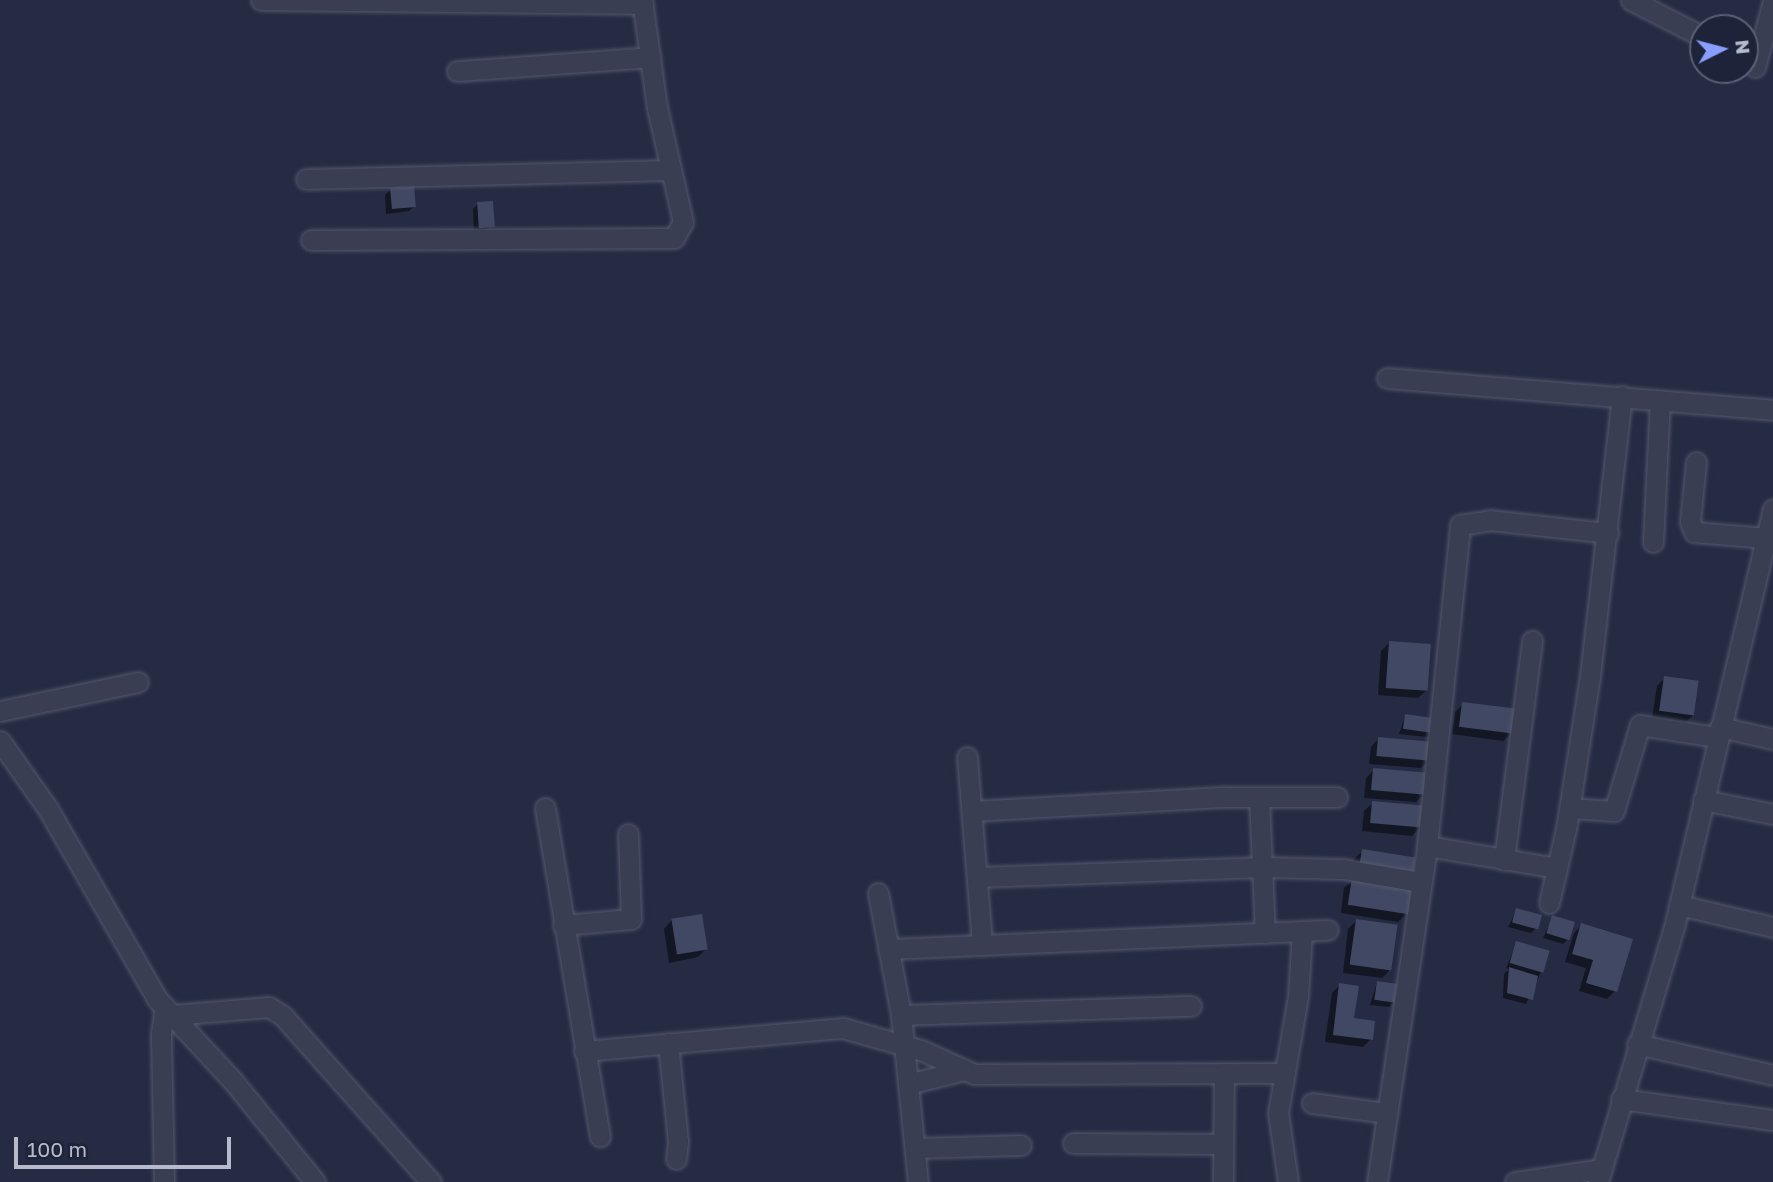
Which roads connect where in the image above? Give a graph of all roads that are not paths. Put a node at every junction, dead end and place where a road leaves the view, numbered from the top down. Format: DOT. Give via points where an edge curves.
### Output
graph roads {
  1 [pos="261,0"];
  2 [pos="1631,0"];
  3 [pos="1773,1"];
  4 [pos="643,2"];
  5 [pos="1689,30"];
  6 [pos="1759,39"];
  7 [pos="650,57"];
  8 [pos="457,71"];
  9 [pos="671,170"];
  10 [pos="306,179"];
  11 [pos="311,240"];
  12 [pos="1387,378"];
  13 [pos="1622,396"];
  14 [pos="1660,400"];
  15 [pos="1773,410"];
  16 [pos="1696,462"];
  17 [pos="1773,509"];
  18 [pos="1608,533"];
  19 [pos="1766,538"];
  20 [pos="1653,542"];
  21 [pos="1767,558"];
  22 [pos="1532,641"];
  23 [pos="138,682"];
  24 [pos="0,711"];
  25 [pos="1718,732"];
  26 [pos="1773,738"];
  27 [pos="2,750"];
  28 [pos="967,757"];
  29 [pos="1259,797"];
  30 [pos="1337,797"];
  31 [pos="1703,800"];
  32 [pos="545,808"];
  33 [pos="1570,808"];
  34 [pos="972,811"];
  35 [pos="1773,814"];
  36 [pos="628,834"];
  37 [pos="1427,846"];
  38 [pos="1504,860"];
  39 [pos="1265,867"];
  40 [pos="1557,868"];
  41 [pos="978,877"];
  42 [pos="1421,883"];
  43 [pos="878,893"];
  44 [pos="1549,903"];
  45 [pos="1679,905"];
  46 [pos="563,925"];
  47 [pos="1773,927"];
  48 [pos="1328,930"];
  49 [pos="1302,932"];
  50 [pos="1265,933"];
  51 [pos="982,945"];
  52 [pos="888,949"];
  53 [pos="1191,1006"];
  54 [pos="168,1011"];
  55 [pos="901,1014"];
  56 [pos="668,1043"];
  57 [pos="1637,1044"];
  58 [pos="903,1047"];
  59 [pos="584,1051"];
  60 [pos="964,1070"];
  61 [pos="1224,1073"];
  62 [pos="1283,1073"];
  63 [pos="1773,1075"];
  64 [pos="908,1084"];
  65 [pos="1620,1099"];
  66 [pos="1312,1103"];
  67 [pos="1387,1113"];
  68 [pos="1773,1121"];
  69 [pos="600,1136"];
  70 [pos="1073,1143"];
  71 [pos="1223,1144"];
  72 [pos="1021,1145"];
  73 [pos="916,1149"];
  74 [pos="676,1159"];
  75 [pos="1600,1175"];
  76 [pos="164,1182"];
  77 [pos="315,1182"];
  78 [pos="431,1182"];
  79 [pos="918,1182"];
  80 [pos="1223,1182"];
  81 [pos="1288,1182"];
  82 [pos="1377,1182"];
  83 [pos="1515,1182"];
  1 -- 4 [label="street"];
  2 -- 5 [label="street"];
  3 -- 6 [label="street"];
  4 -- 7 [label="street"];
  7 -- 8 [label="street"];
  7 -- 9 [label="street"];
  9 -- 10 [label="street"];
  9 -- 11 [label="street" via="683,222 674,238"];
  12 -- 13 [label="street"];
  13 -- 14 [label="street"];
  13 -- 18 [label="street"];
  14 -- 15 [label="street"];
  14 -- 20 [label="street"];
  16 -- 19 [label="street" via="1690,522 1694,532"];
  17 -- 19 [label="street"];
  18 -- 33 [label="street"];
  18 -- 37 [label="street" via="1490,520 1460,525"];
  19 -- 21 [label="street"];
  21 -- 25 [label="street"];
  22 -- 38 [label="street"];
  23 -- 24 [label="street"];
  25 -- 26 [label="street"];
  25 -- 31 [label="street"];
  25 -- 33 [label="street" via="1640,725 1614,811"];
  27 -- 54 [label="street" via="48,809"];
  28 -- 34 [label="street"];
  29 -- 30 [label="street"];
  29 -- 34 [label="street"];
  29 -- 39 [label="street"];
  31 -- 35 [label="street"];
  31 -- 45 [label="street"];
  32 -- 46 [label="street"];
  33 -- 40 [label="street"];
  34 -- 41 [label="street"];
  36 -- 46 [label="street" via="631,919"];
  37 -- 38 [label="street"];
  37 -- 42 [label="street"];
  38 -- 40 [label="street"];
  39 -- 41 [label="street"];
  39 -- 42 [label="street" via="1343,869"];
  39 -- 50 [label="street"];
  40 -- 44 [label="street"];
  41 -- 51 [label="street"];
  42 -- 67 [label="street"];
  43 -- 52 [label="street"];
  45 -- 47 [label="street"];
  45 -- 57 [label="street"];
  46 -- 59 [label="street"];
  48 -- 49 [label="street"];
  49 -- 50 [label="street"];
  49 -- 62 [label="street" via="1298,996"];
  50 -- 51 [label="street"];
  51 -- 52 [label="street"];
  52 -- 55 [label="street"];
  53 -- 55 [label="street"];
  54 -- 76 [label="street" via="161,1034"];
  54 -- 77 [label="street" via="233,1080"];
  54 -- 78 [label="street" via="269,1007 282,1015"];
  55 -- 58 [label="street"];
  56 -- 58 [label="street" via="843,1028"];
  56 -- 59 [label="street"];
  56 -- 74 [label="street"];
  57 -- 63 [label="street"];
  57 -- 65 [label="street"];
  58 -- 60 [label="street"];
  58 -- 64 [label="street"];
  59 -- 69 [label="street"];
  60 -- 61 [label="street" via="987,1076"];
  60 -- 64 [label="street"];
  61 -- 62 [label="street"];
  61 -- 71 [label="street"];
  62 -- 81 [label="street" via="1279,1123"];
  64 -- 73 [label="street"];
  65 -- 68 [label="street"];
  65 -- 75 [label="street"];
  66 -- 67 [label="street"];
  67 -- 82 [label="street"];
  70 -- 71 [label="street"];
  71 -- 80 [label="street"];
  72 -- 73 [label="street"];
  73 -- 79 [label="street"];
  75 -- 83 [label="street"];
}
